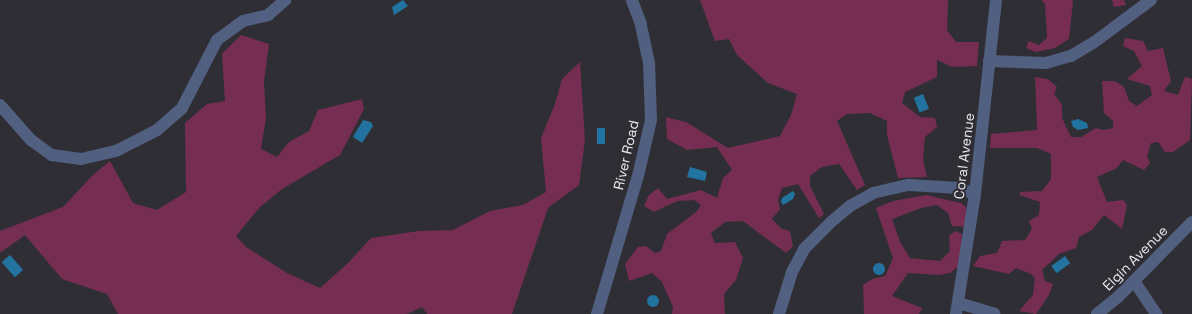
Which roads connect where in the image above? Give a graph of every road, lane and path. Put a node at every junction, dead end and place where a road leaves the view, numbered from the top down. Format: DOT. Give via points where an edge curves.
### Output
graph roads {
  1 [pos="285,0"];
  2 [pos="632,0"];
  3 [pos="996,0"];
  4 [pos="1151,0"];
  5 [pos="989,61"];
  6 [pos="0,105"];
  7 [pos="975,194"];
  8 [pos="1192,222"];
  9 [pos="1134,281"];
  10 [pos="958,309"];
  11 [pos="597,314"];
  12 [pos="779,314"];
  13 [pos="994,314"];
  14 [pos="1097,314"];
  15 [pos="1156,314"];
  1 -- 6 [label="street" via="268,15 243,21 217,40 182,108 157,130 116,151 81,159 52,155 31,140"];
  2 -- 11 [label="street, River Road" via="641,24 649,63 651,120 639,172"];
  3 -- 5 [label="street, Coral Avenue"];
  4 -- 5 [label="street" via="1093,43 1070,56 1046,62"];
  5 -- 7 [label="street, Coral Avenue"];
  7 -- 10 [label="street, Coral Avenue"];
  7 -- 12 [label="street" via="959,188 921,185 896,187 873,193 850,206 804,249 792,272"];
  8 -- 9 [label="street, Elgin Avenue"];
  9 -- 14 [label="street, Elgin Avenue"];
  9 -- 15 [label="street"];
  10 -- 13 [label="street"];
}
